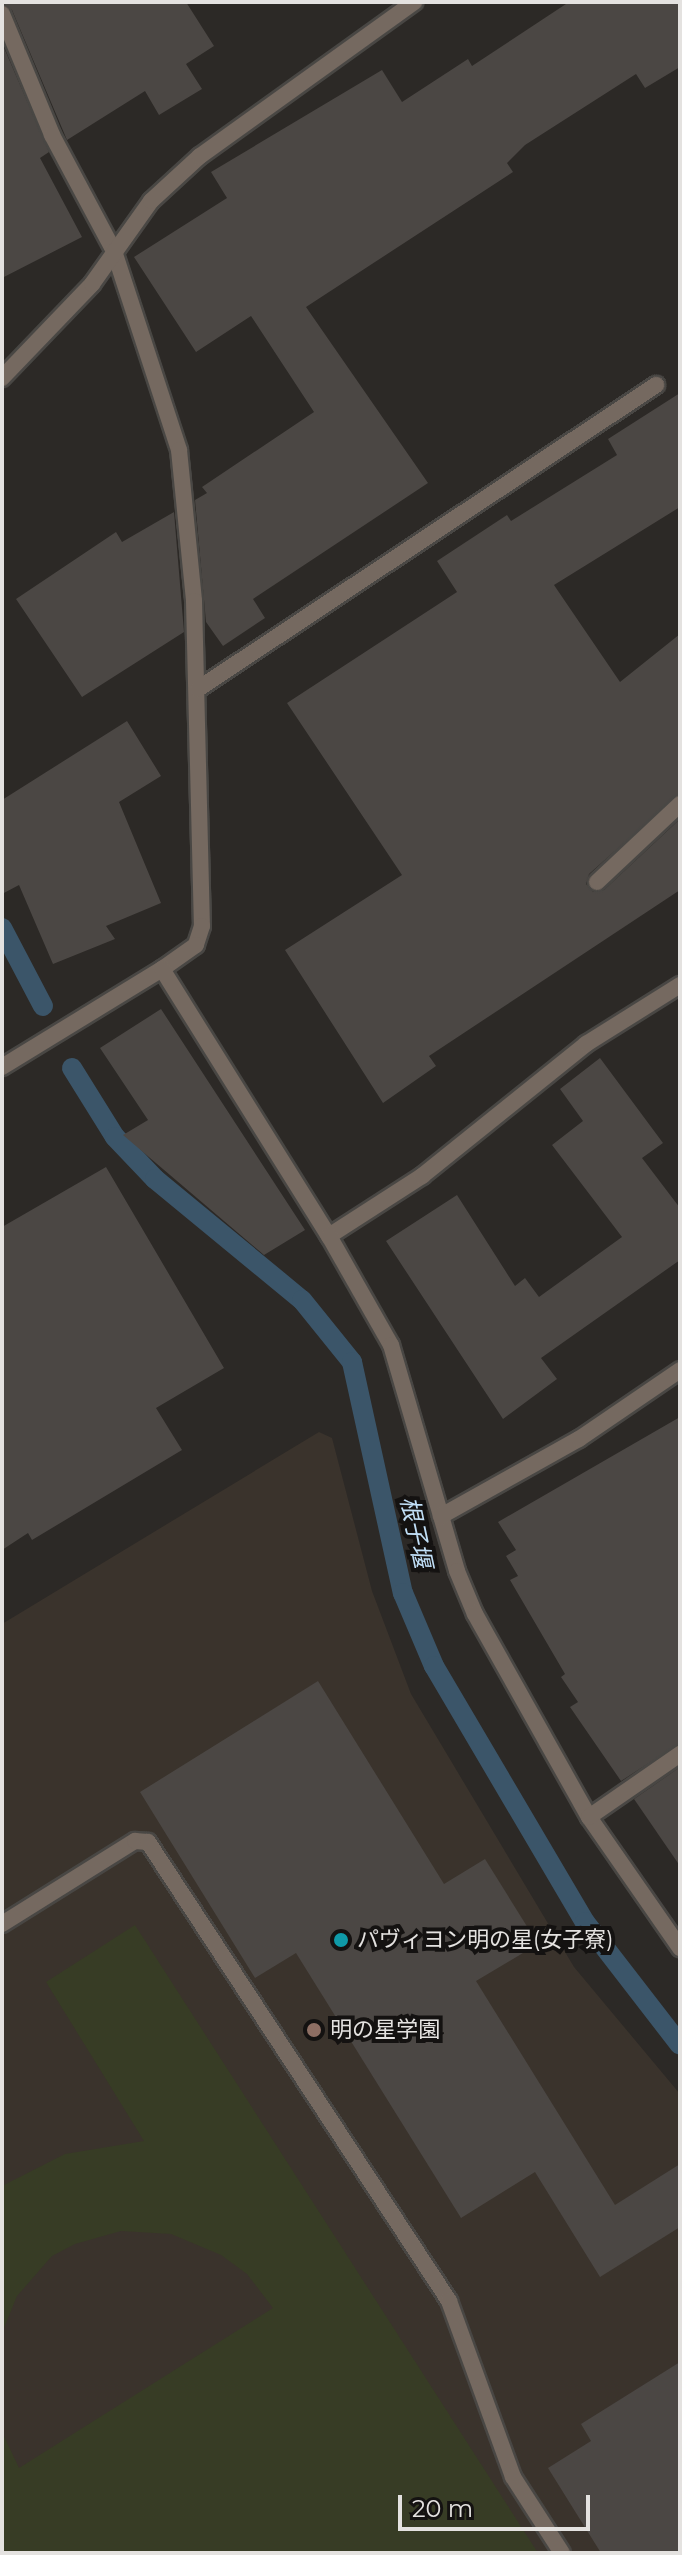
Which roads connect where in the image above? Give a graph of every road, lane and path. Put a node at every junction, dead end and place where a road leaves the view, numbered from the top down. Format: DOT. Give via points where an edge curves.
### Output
graph roads {
  1 [pos="414,2"];
  2 [pos="2,14"];
  3 [pos="114,251"];
  4 [pos="2,378"];
  5 [pos="656,385"];
  6 [pos="198,689"];
  7 [pos="680,804"];
  8 [pos="597,882"];
  9 [pos="162,969"];
  10 [pos="680,985"];
  11 [pos="2,1067"];
  12 [pos="329,1236"];
  13 [pos="680,1370"];
  14 [pos="441,1516"];
  15 [pos="680,1754"];
  16 [pos="589,1817"];
  17 [pos="2,1924"];
  18 [pos="680,1948"];
  19 [pos="562,2553"];
  1 -- 3 [label="street" via="200,156 151,201"];
  2 -- 3 [label="street" via="52,135"];
  3 -- 4 [label="street" via="63,317"];
  3 -- 6 [label="street" via="179,450 189,522"];
  5 -- 6 [label="street"];
  6 -- 9 [label="street" via="202,926 196,945"];
  7 -- 8 [label="street"];
  9 -- 11 [label="street"];
  9 -- 12 [label="street"];
  10 -- 12 [label="street" via="586,1044 422,1176"];
  12 -- 14 [label="street" via="396,1358"];
  13 -- 14 [label="street" via="579,1439"];
  14 -- 16 [label="street" via="475,1614"];
  15 -- 16 [label="street"];
  16 -- 18 [label="street"];
  17 -- 19 [label="street" via="135,1841 148,1842 449,2301 513,2477"];
}
